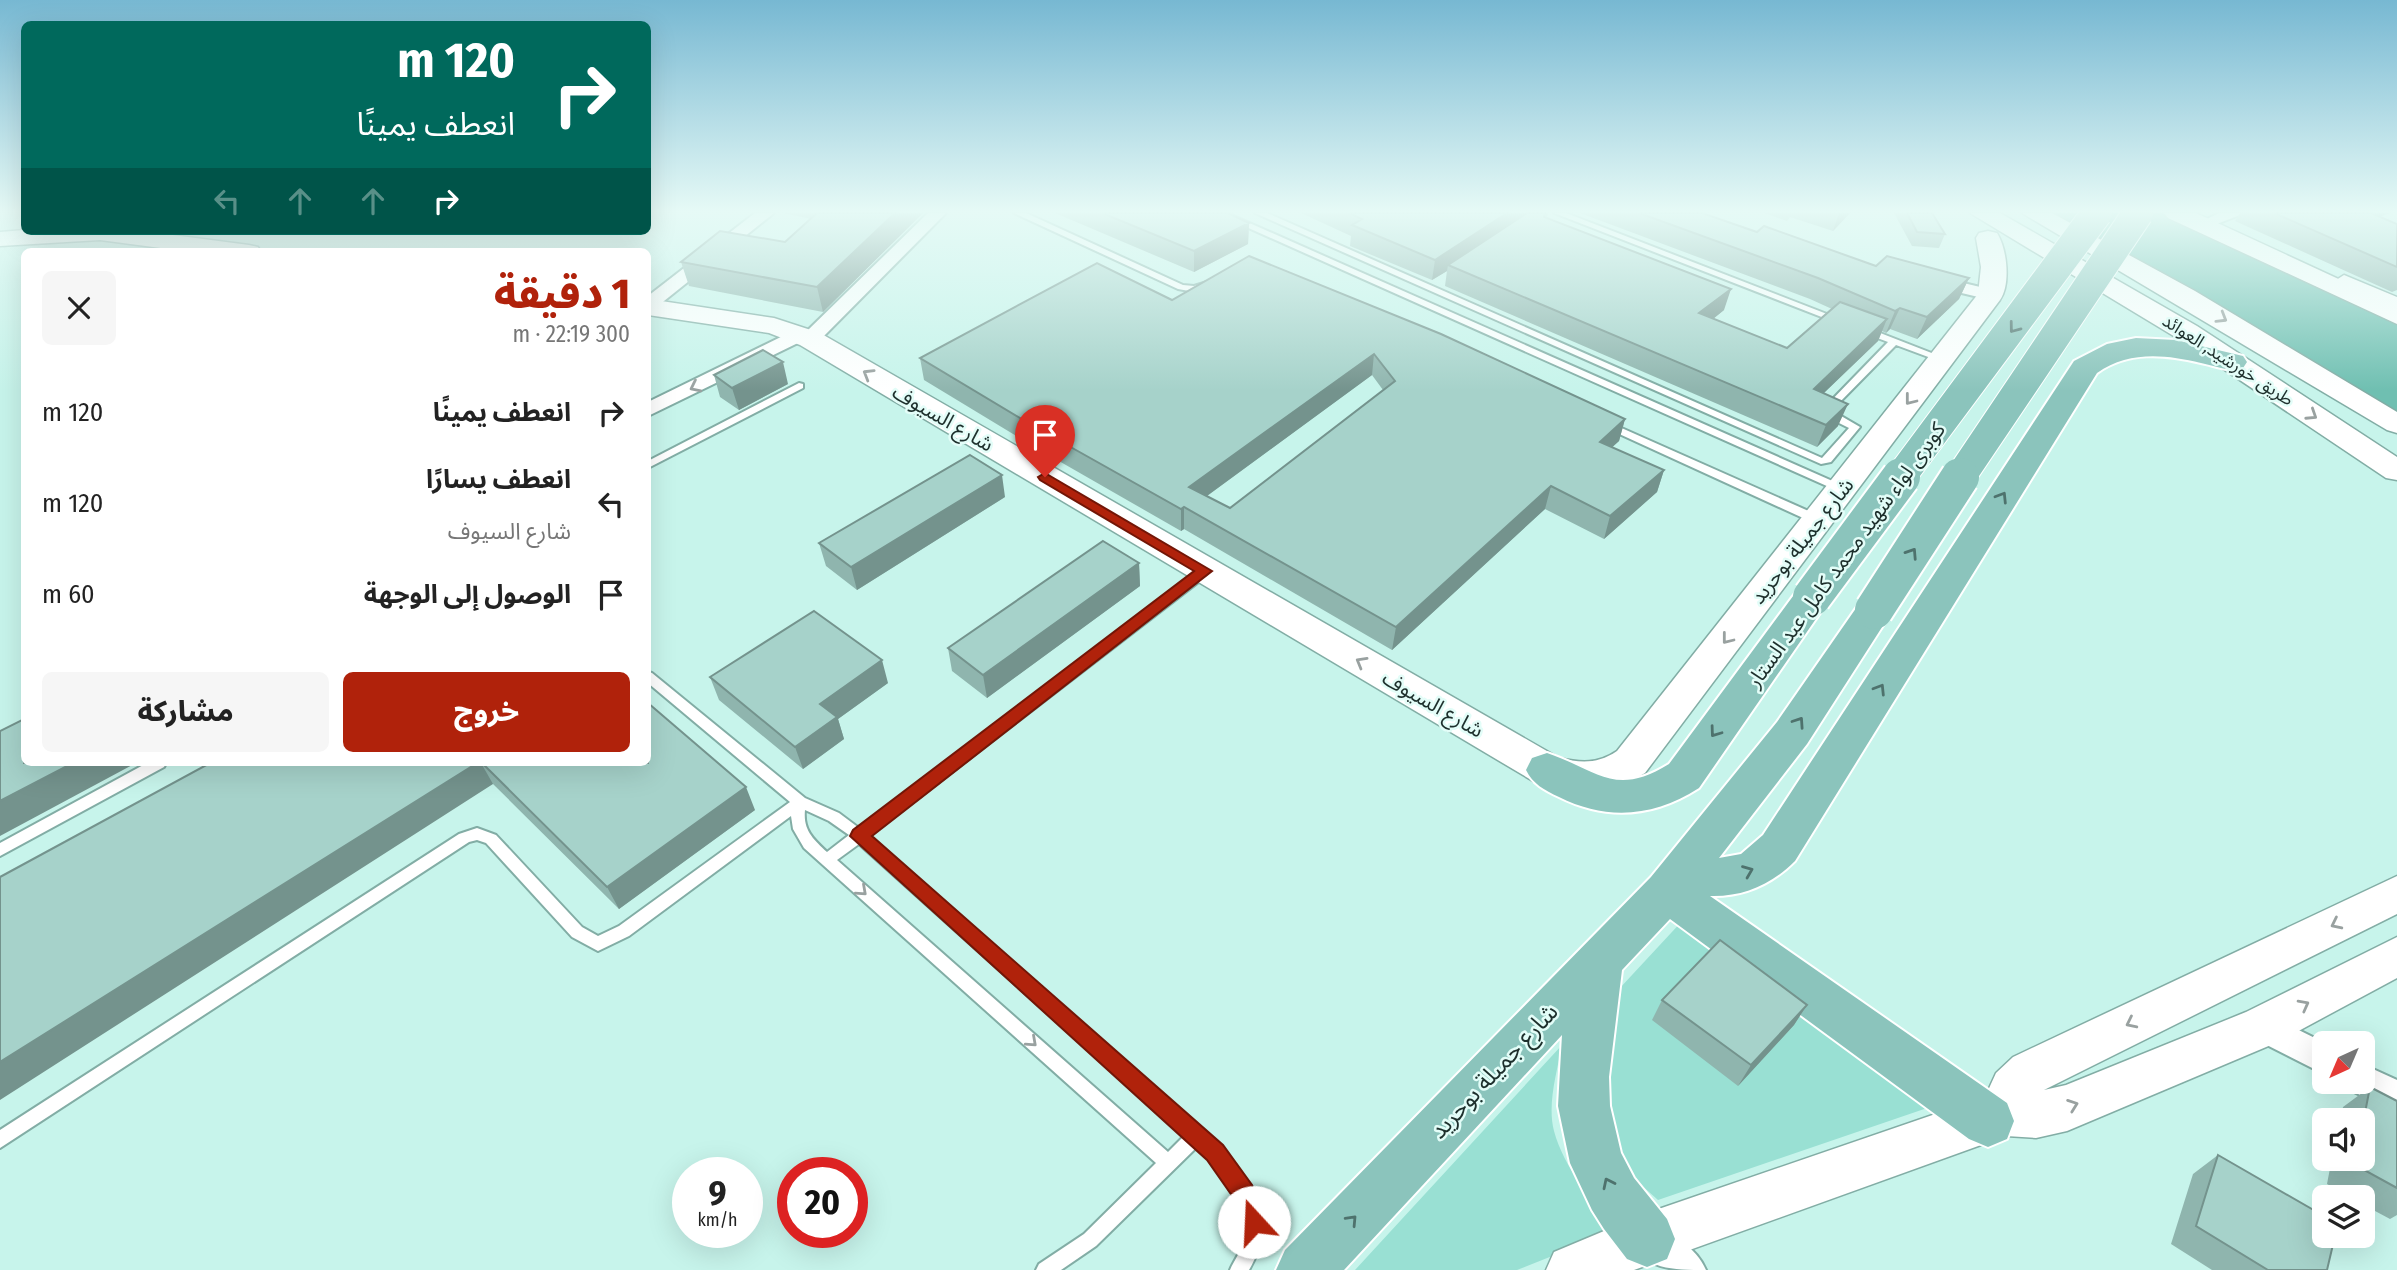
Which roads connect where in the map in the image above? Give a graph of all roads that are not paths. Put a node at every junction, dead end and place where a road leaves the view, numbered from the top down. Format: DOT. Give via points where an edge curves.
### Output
graph roads {
  1 [pos="691,272"];
  2 [pos="874,272"];
  3 [pos="1149,272"];
  4 [pos="1353,272"];
  5 [pos="1392,272"];
  6 [pos="1714,272"];
  7 [pos="1993,272"];
  8 [pos="2053,272"];
  9 [pos="2081,272"];
  10 [pos="2097,272"];
  11 [pos="2141,272"];
  12 [pos="2308,272"];
  13 [pos="2321,272"];
  14 [pos="1910,275"];
  15 [pos="1441,281"];
  16 [pos="1214,282"];
  17 [pos="1430,289"];
  18 [pos="1991,295"];
  19 [pos="651,304"];
  20 [pos="651,306"];
  21 [pos="2397,306"];
  22 [pos="2397,316"];
  23 [pos="805,337"];
  24 [pos="1894,341"];
  25 [pos="1942,359"];
  26 [pos="2232,362"];
  27 [pos="799,386"];
  28 [pos="651,410"];
  29 [pos="1594,418"];
  30 [pos="2397,424"];
  31 [pos="651,463"];
  32 [pos="2397,471"];
  33 [pos="1842,489"];
  34 [pos="1819,520"];
  35 [pos="1205,571"];
  36 [pos="651,678"];
  37 [pos="154,766"];
  38 [pos="1547,770"];
  39 [pos="800,802"];
  40 [pos="860,836"];
  41 [pos="0,850"];
  42 [pos="827,860"];
  43 [pos="1674,882"];
  44 [pos="2397,894"];
  45 [pos="2397,956"];
  46 [pos="1600,959"];
  47 [pos="2262,1027"];
  48 [pos="2312,1053"];
  49 [pos="2375,1086"];
  50 [pos="2397,1097"];
  51 [pos="1997,1117"];
  52 [pos="1196,1135"];
  53 [pos="0,1140"];
  54 [pos="1168,1163"];
  55 [pos="1647,1239"];
  56 [pos="1045,1270"];
  57 [pos="1239,1270"];
  58 [pos="1305,1270"];
  59 [pos="1572,1270"];
  60 [pos="1688,1270"];
  1 -- 19 [label="street"];
  2 -- 23 [label="street"];
  3 -- 16 [label="lane" via="1181,287 1201,288"];
  4 -- 33 [label="lane"];
  5 -- 17 [label="lane"];
  6 -- 24 [label="lane"];
  7 -- 18 [label="main road"];
  8 -- 38 [label="main road, كوبرى لواء شهيد محمد كامل عبد الستار, one-way, bridge" via="1684,776 1646,797 1621,799 1568,785"];
  9 -- 26 [label="main road, طريق خورشيد, العوائد"];
  43 -- 10 [label="main road, one-way, bridge" via="1792,733"];
  11 -- 30 [label="main road, طريق خورشيد, العوائد, one-way"];
  12 -- 22 [label="main road"];
  13 -- 21 [label="street"];
  14 -- 18 [label="street"];
  15 -- 17 [label="lane"];
  17 -- 24 [label="lane" via="1821,461 1855,428 1831,415 1829,408"];
  18 -- 25 [label="main road, شارع جميلة بوحريد"];
  20 -- 23 [label="main road, شارع السيوف" via="749,321"];
  23 -- 28 [label="street, one-way"];
  35 -- 23 [label="main road, شارع السيوف, one-way"];
  24 -- 25 [label="lane"];
  25 -- 33 [label="main road, شارع جميلة بوحريد, one-way"];
  26 -- 32 [label="main road, طريق خورشيد, العوائد, one-way"];
  43 -- 26 [label="main road, one-way" via="1742,875 1764,864 1779,848 2085,367 2102,355 2144,348"];
  27 -- 31 [label="lane"];
  29 -- 34 [label="lane"];
  33 -- 34 [label="main road, شارع جميلة بوحريد"];
  34 -- 38 [label="main road, شارع جميلة بوحريد, one-way" via="1631,762 1594,779 1570,778"];
  38 -- 35 [label="main road, شارع السيوف, one-way"];
  35 -- 40 [label="lane"];
  36 -- 39 [label="lane"];
  37 -- 41 [label="lane"];
  39 -- 40 [label="lane" via="834,817"];
  39 -- 42 [label="lane" via="799,832"];
  39 -- 53 [label="lane" via="624,931 598,944 577,932 491,839 477,834 464,838"];
  40 -- 42 [label="lane"];
  40 -- 52 [label="lane"];
  42 -- 54 [label="lane, one-way"];
  43 -- 46 [label="main road, شارع جميلة بوحريد"];
  43 -- 51 [label="main road"];
  44 -- 51 [label="main road, one-way" via="2030,1073 2016,1081"];
  47 -- 45 [label="main road, one-way"];
  55 -- 46 [label="main road, one-way" via="1611,1191 1591,1147 1584,1116 1581,1076"];
  58 -- 46 [label="main road, شارع جميلة بوحريد, one-way"];
  47 -- 48 [label="street"];
  51 -- 47 [label="main road, one-way" via="2067,1108"];
  49 -- 50 [label="street"];
  51 -- 55 [label="main road"];
  52 -- 54 [label="lane"];
  52 -- 57 [label="lane" via="1231,1172 1251,1207 1254,1238"];
  54 -- 56 [label="lane" via="1090,1240"];
  55 -- 59 [label="main road"];
  55 -- 60 [label="street"];
}
